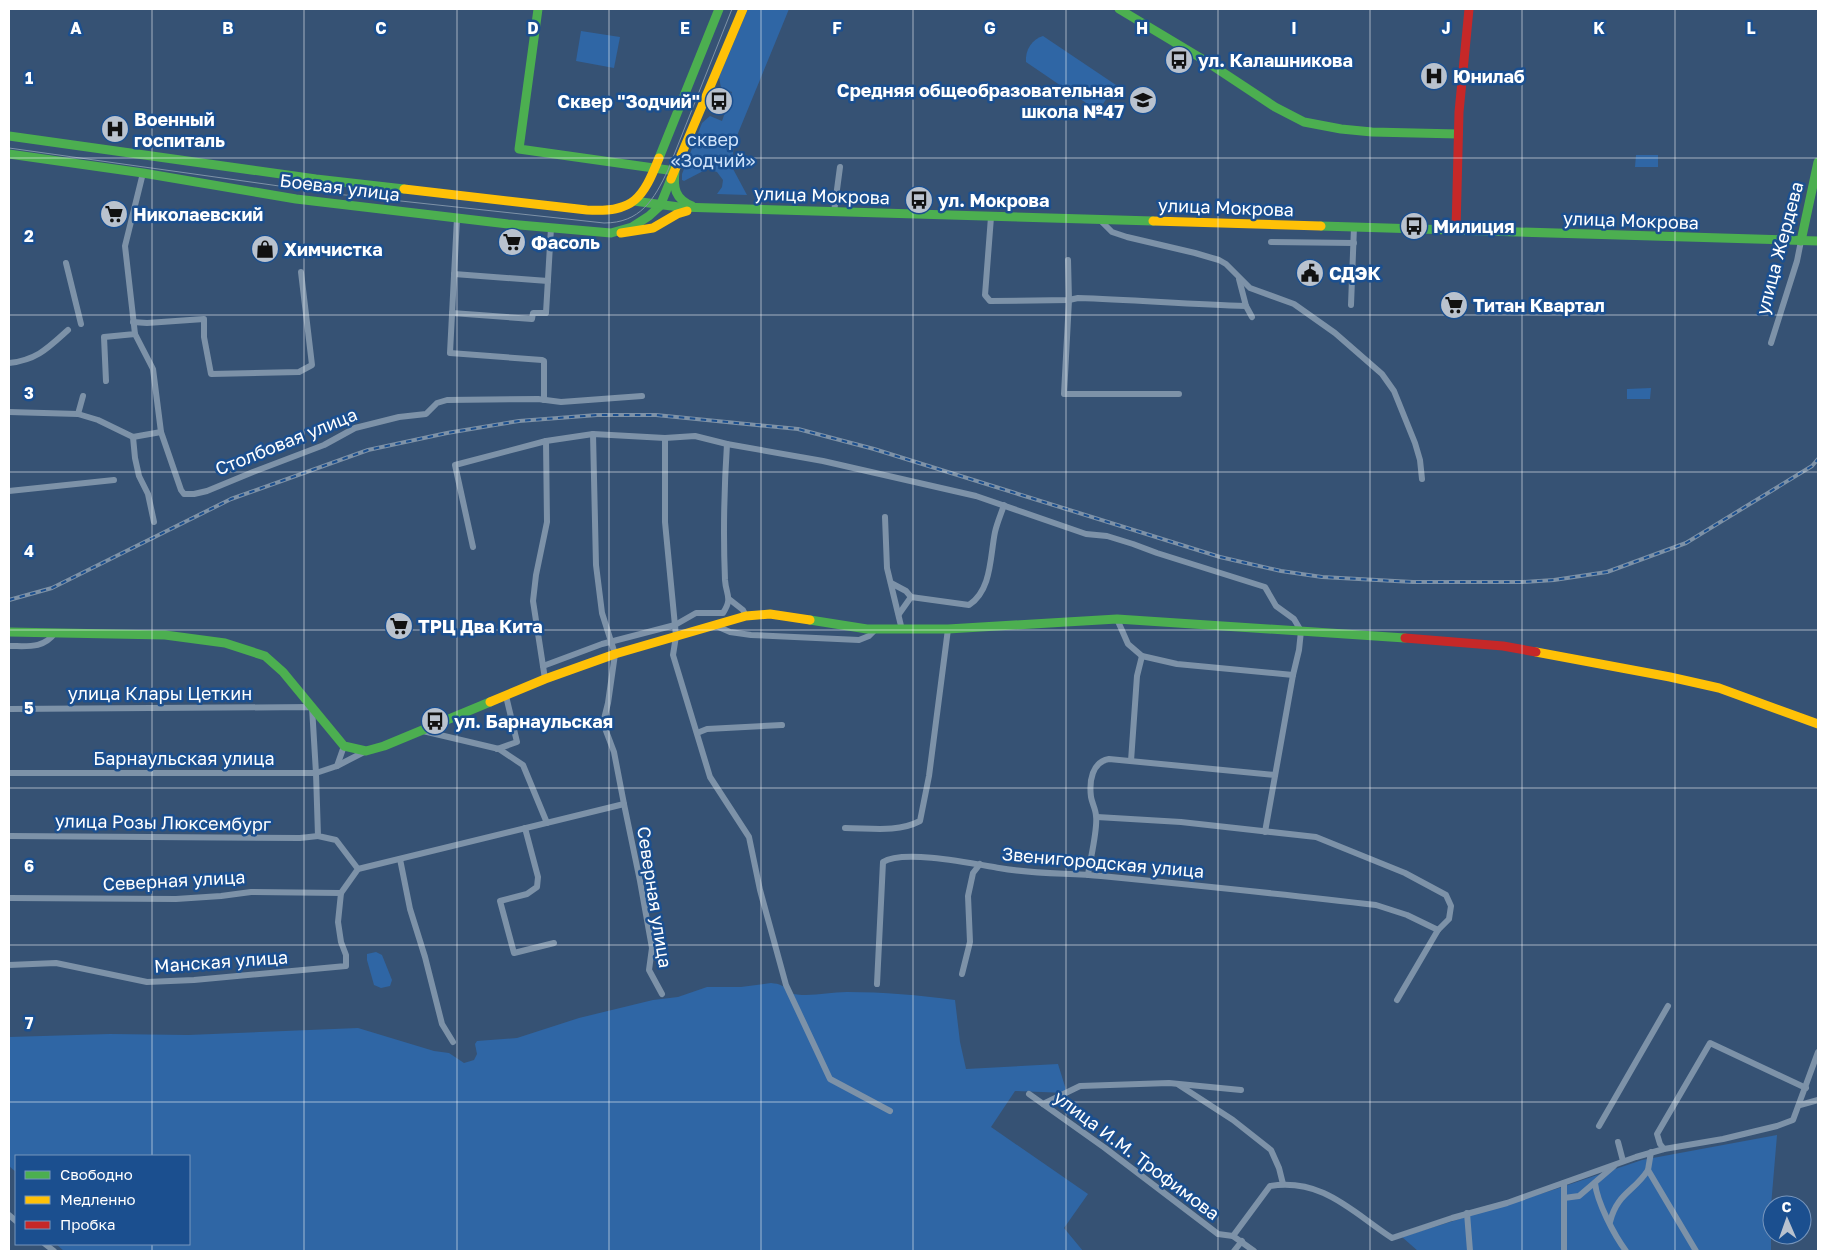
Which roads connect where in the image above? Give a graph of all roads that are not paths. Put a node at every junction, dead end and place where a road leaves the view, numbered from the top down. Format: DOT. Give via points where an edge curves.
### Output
graph roads {
  1 [pos="538,9"];
  2 [pos="719,9"];
  3 [pos="743,9"];
  4 [pos="1119,9"];
  5 [pos="1469,9"];
  6 [pos="1458,134"];
  7 [pos="9,136"];
  8 [pos="9,154"];
  9 [pos="146,156"];
  10 [pos="1818,162"];
  11 [pos="840,167"];
  12 [pos="654,168"];
  13 [pos="676,171"];
  14 [pos="143,174"];
  15 [pos="634,201"];
  16 [pos="660,206"];
  17 [pos="700,208"];
  18 [pos="834,212"];
  19 [pos="991,216"];
  20 [pos="456,218"];
  21 [pos="1100,219"];
  22 [pos="1354,227"];
  23 [pos="551,228"];
  24 [pos="1456,230"];
  25 [pos="611,233"];
  26 [pos="1802,241"];
  27 [pos="1818,241"];
  28 [pos="1271,242"];
  29 [pos="1354,243"];
  30 [pos="1068,260"];
  31 [pos="66,263"];
  32 [pos="301,272"];
  33 [pos="454,274"];
  34 [pos="1239,278"];
  35 [pos="548,281"];
  36 [pos="1068,300"];
  37 [pos="1246,306"];
  38 [pos="1351,306"];
  39 [pos="452,313"];
  40 [pos="1252,318"];
  41 [pos="133,322"];
  42 [pos="81,324"];
  43 [pos="68,330"];
  44 [pos="134,334"];
  45 [pos="1770,343"];
  46 [pos="9,363"];
  47 [pos="106,380"];
  48 [pos="1179,394"];
  49 [pos="83,396"];
  50 [pos="642,396"];
  51 [pos="544,400"];
  52 [pos="9,412"];
  53 [pos="78,414"];
  54 [pos="161,432"];
  55 [pos="593,434"];
  56 [pos="133,437"];
  57 [pos="664,438"];
  58 [pos="546,441"];
  59 [pos="727,444"];
  60 [pos="1422,479"];
  61 [pos="114,480"];
  62 [pos="9,491"];
  63 [pos="1004,505"];
  64 [pos="886,516"];
  65 [pos="154,522"];
  66 [pos="473,547"];
  67 [pos="891,583"];
  68 [pos="911,597"];
  69 [pos="729,599"];
  70 [pos="899,614"];
  71 [pos="746,616"];
  72 [pos="1117,620"];
  73 [pos="675,625"];
  74 [pos="714,625"];
  75 [pos="876,629"];
  76 [pos="948,629"];
  77 [pos="902,630"];
  78 [pos="1301,631"];
  79 [pos="9,632"];
  80 [pos="56,633"];
  81 [pos="676,636"];
  82 [pos="611,642"];
  83 [pos="9,646"];
  84 [pos="615,654"];
  85 [pos="1142,656"];
  86 [pos="543,666"];
  87 [pos="1293,675"];
  88 [pos="545,679"];
  89 [pos="506,696"];
  90 [pos="312,707"];
  91 [pos="9,709"];
  92 [pos="1818,724"];
  93 [pos="782,725"];
  94 [pos="423,731"];
  95 [pos="697,733"];
  96 [pos="344,746"];
  97 [pos="497,748"];
  98 [pos="366,751"];
  99 [pos="1131,761"];
  100 [pos="337,766"];
  101 [pos="9,773"];
  102 [pos="316,773"];
  103 [pos="1275,775"];
  104 [pos="624,804"];
  105 [pos="1096,817"];
  106 [pos="547,823"];
  107 [pos="525,828"];
  108 [pos="845,828"];
  109 [pos="1265,832"];
  110 [pos="9,836"];
  111 [pos="318,836"];
  112 [pos="400,859"];
  113 [pos="980,864"];
  114 [pos="358,869"];
  115 [pos="1088,875"];
  116 [pos="341,893"];
  117 [pos="9,898"];
  118 [pos="1438,930"];
  119 [pos="554,943"];
  120 [pos="9,965"];
  121 [pos="962,974"];
  122 [pos="877,984"];
  123 [pos="662,994"];
  124 [pos="1397,1000"];
  125 [pos="1668,1006"];
  126 [pos="453,1042"];
  127 [pos="1818,1052"];
  128 [pos="1816,1063"];
  129 [pos="1178,1084"];
  130 [pos="1806,1088"];
  131 [pos="1241,1090"];
  132 [pos="1029,1094"];
  133 [pos="1818,1100"];
  134 [pos="1043,1104"];
  135 [pos="1800,1104"];
  136 [pos="890,1111"];
  137 [pos="1600,1126"];
  138 [pos="1618,1142"];
  139 [pos="1664,1149"];
  140 [pos="1652,1152"];
  141 [pos="1623,1161"];
  142 [pos="1616,1164"];
  143 [pos="1648,1170"];
  144 [pos="1564,1183"];
  145 [pos="1595,1183"];
  146 [pos="1283,1184"];
  147 [pos="1564,1198"];
  148 [pos="1468,1213"];
  149 [pos="1610,1222"];
  150 [pos="1233,1236"];
  151 [pos="1242,1241"];
  152 [pos="1234,1251"];
  153 [pos="1254,1251"];
  154 [pos="1470,1251"];
  155 [pos="1564,1251"];
  156 [pos="1626,1251"];
  157 [pos="1696,1251"];
  1 -- 12 [label="main road" via="519,149"];
  2 -- 12 [label="main road"];
  3 -- 13 [label="main road"];
  4 -- 6 [label="main road" via="1304,122 1372,132"];
  5 -- 6 [label="main road"];
  6 -- 24 [label="main road"];
  7 -- 9 [label="main road, Боевая улица"];
  8 -- 14 [label="main road, Боевая улица"];
  9 -- 14 [label="main road, Столбовая улица"];
  9 -- 15 [label="main road, Боевая улица" via="568,208 604,211 624,207"];
  10 -- 26 [label="main road, улица Жердева"];
  11 -- 18 [label="street"];
  12 -- 13 [label="main road"];
  12 -- 15 [label="main road" via="640,196"];
  13 -- 16 [label="main road"];
  13 -- 17 [label="main road" via="675,193 684,203"];
  14 -- 20 [label="main road, Боевая улица" via="296,199"];
  14 -- 41 [label="street, Столбовая улица" via="125,246"];
  15 -- 16 [label="main road, улица Мокрова"];
  16 -- 17 [label="main road, улица Мокрова"];
  16 -- 25 [label="main road, Боевая улица" via="638,225"];
  17 -- 18 [label="main road, улица Мокрова"];
  17 -- 25 [label="main road" via="674,214 643,232"];
  18 -- 19 [label="main road, улица Мокрова"];
  19 -- 21 [label="main road, улица Мокрова"];
  19 -- 36 [label="street" via="986,298 990,301"];
  20 -- 23 [label="main road, Боевая улица"];
  20 -- 33 [label="street"];
  21 -- 22 [label="main road, улица Мокрова"];
  21 -- 34 [label="street" via="1112,232 1127,238 1219,260"];
  22 -- 24 [label="main road, улица Мокрова"];
  22 -- 29 [label="street"];
  23 -- 25 [label="main road, Боевая улица"];
  23 -- 35 [label="street"];
  24 -- 26 [label="main road, улица Мокрова"];
  26 -- 27 [label="main road, улица Мокрова"];
  26 -- 45 [label="street, улица Жердева"];
  28 -- 29 [label="street"];
  29 -- 38 [label="street"];
  30 -- 36 [label="street"];
  31 -- 42 [label="street"];
  32 -- 41 [label="street" via="312,365 298,372 211,374 204,319"];
  33 -- 35 [label="street"];
  33 -- 39 [label="street"];
  34 -- 37 [label="street"];
  34 -- 60 [label="street" via="1256,291 1303,310 1382,374 1402,407 1420,460"];
  35 -- 39 [label="street" via="546,313 533,313 532,319"];
  36 -- 37 [label="street" via="1145,300"];
  36 -- 48 [label="street" via="1064,394"];
  37 -- 40 [label="street"];
  39 -- 51 [label="street" via="450,352 544,361"];
  41 -- 44 [label="street, Столбовая улица"];
  43 -- 46 [label="street" via="46,350 24,362"];
  44 -- 47 [label="street" via="104,337"];
  44 -- 54 [label="street, Столбовая улица" via="153,369"];
  49 -- 53 [label="street"];
  50 -- 51 [label="street, Столбовая улица" via="561,402"];
  51 -- 54 [label="street, Столбовая улица" via="441,401 426,414 355,428 324,445 207,491 189,495 181,490"];
  52 -- 53 [label="street"];
  53 -- 56 [label="street"];
  54 -- 56 [label="street"];
  55 -- 57 [label="street"];
  55 -- 58 [label="street"];
  55 -- 82 [label="street" via="596,565 602,613"];
  56 -- 65 [label="street" via="139,476 148,494"];
  57 -- 59 [label="street" via="696,436"];
  57 -- 73 [label="street" via="665,522"];
  58 -- 66 [label="street" via="456,465"];
  58 -- 86 [label="street" via="547,522 534,601"];
  59 -- 63 [label="street" via="824,462"];
  59 -- 69 [label="street" via="723,510 725,583"];
  61 -- 62 [label="street"];
  63 -- 68 [label="street" via="989,573 977,600 969,605"];
  63 -- 78 [label="street" via="1086,534 1107,536 1265,586 1276,606 1294,619"];
  64 -- 67 [label="street" via="886,558"];
  67 -- 68 [label="street"];
  67 -- 70 [label="street"];
  68 -- 70 [label="street"];
  69 -- 71 [label="street"];
  69 -- 73 [label="street" via="722,613 696,613"];
  70 -- 77 [label="street"];
  71 -- 74 [label="main road"];
  71 -- 75 [label="main road" via="770,614"];
  72 -- 76 [label="main road"];
  72 -- 78 [label="main road"];
  72 -- 85 [label="street" via="1128,644"];
  73 -- 81 [label="street"];
  73 -- 82 [label="street"];
  74 -- 75 [label="street" via="730,632 751,635 859,640"];
  74 -- 81 [label="main road"];
  75 -- 77 [label="main road"];
  76 -- 77 [label="main road"];
  76 -- 108 [label="street" via="920,821 890,829"];
  78 -- 87 [label="street"];
  78 -- 92 [label="main road" via="1521,649 1719,688"];
  79 -- 80 [label="main road"];
  80 -- 83 [label="street" via="49,642"];
  80 -- 90 [label="main road" via="165,635 225,643 265,656"];
  81 -- 84 [label="main road"];
  81 -- 95 [label="street" via="673,655"];
  82 -- 84 [label="street"];
  82 -- 86 [label="street"];
  84 -- 88 [label="main road"];
  84 -- 104 [label="street, Северная улица" via="603,723 614,752"];
  85 -- 87 [label="street" via="1177,664"];
  85 -- 99 [label="street" via="1137,676"];
  86 -- 88 [label="street"];
  87 -- 103 [label="street"];
  88 -- 89 [label="main road"];
  89 -- 94 [label="main road"];
  89 -- 97 [label="street" via="517,742"];
  90 -- 91 [label="street, улица Клары Цеткин"];
  90 -- 96 [label="main road"];
  90 -- 102 [label="street"];
  93 -- 95 [label="street" via="707,729"];
  94 -- 97 [label="street"];
  94 -- 98 [label="main road"];
  95 -- 136 [label="street" via="710,777 749,837 786,985 830,1080"];
  96 -- 98 [label="main road"];
  96 -- 100 [label="street"];
  97 -- 106 [label="street" via="523,765"];
  98 -- 100 [label="street, Барнаульская улица"];
  99 -- 103 [label="street"];
  99 -- 105 [label="street" via="1109,759 1096,765 1091,796"];
  100 -- 102 [label="street, Барнаульская улица"];
  101 -- 102 [label="street, Барнаульская улица"];
  102 -- 111 [label="street"];
  103 -- 109 [label="street"];
  104 -- 106 [label="street"];
  104 -- 123 [label="street, Северная улица" via="652,948 649,970"];
  105 -- 109 [label="street" via="1181,822"];
  105 -- 115 [label="street"];
  106 -- 107 [label="street"];
  107 -- 112 [label="street"];
  107 -- 119 [label="street" via="538,877 537,887 527,894 500,901 514,952"];
  109 -- 118 [label="street" via="1316,837 1405,873 1446,895 1451,906 1449,919"];
  110 -- 111 [label="street, улица Розы Люксембург"];
  111 -- 114 [label="street" via="336,840"];
  112 -- 114 [label="street"];
  112 -- 126 [label="street" via="410,909 442,1024"];
  113 -- 115 [label="street, Звенигородская улица" via="1019,871"];
  113 -- 121 [label="street" via="973,873 968,896 970,942"];
  113 -- 122 [label="street, Звенигородская улица" via="899,857 883,862"];
  114 -- 116 [label="street"];
  115 -- 118 [label="street, Звенигородская улица" via="1376,905"];
  116 -- 117 [label="street, Северная улица" via="251,892 176,899"];
  116 -- 120 [label="street, Манская улица" via="338,922 346,966 147,982 56,963"];
  118 -- 124 [label="street"];
  125 -- 137 [label="street"];
  127 -- 128 [label="street"];
  128 -- 130 [label="street"];
  129 -- 131 [label="street"];
  129 -- 134 [label="street" via="1080,1086"];
  129 -- 146 [label="street" via="1271,1150"];
  130 -- 135 [label="street"];
  130 -- 139 [label="street" via="1710,1044 1657,1134"];
  132 -- 134 [label="street, улица И.М. Трофимова"];
  133 -- 135 [label="street"];
  134 -- 150 [label="street, улица И.М. Трофимова" via="1218,1234"];
  135 -- 139 [label="street" via="1793,1120 1777,1126"];
  138 -- 141 [label="street"];
  139 -- 140 [label="street"];
  140 -- 141 [label="street"];
  140 -- 143 [label="street"];
  141 -- 142 [label="street"];
  142 -- 144 [label="street"];
  142 -- 145 [label="street"];
  143 -- 149 [label="street" via="1618,1202"];
  143 -- 157 [label="street"];
  144 -- 147 [label="street"];
  144 -- 148 [label="street"];
  145 -- 147 [label="street" via="1579,1196"];
  145 -- 149 [label="street" via="1599,1201"];
  146 -- 148 [label="street" via="1301,1185 1338,1200 1392,1238"];
  146 -- 150 [label="street" via="1270,1186"];
  147 -- 155 [label="street"];
  148 -- 154 [label="street"];
  149 -- 156 [label="street"];
  150 -- 151 [label="street, улица И.М. Трофимова"];
  151 -- 152 [label="street"];
  151 -- 153 [label="street, улица И.М. Трофимова"];
}
